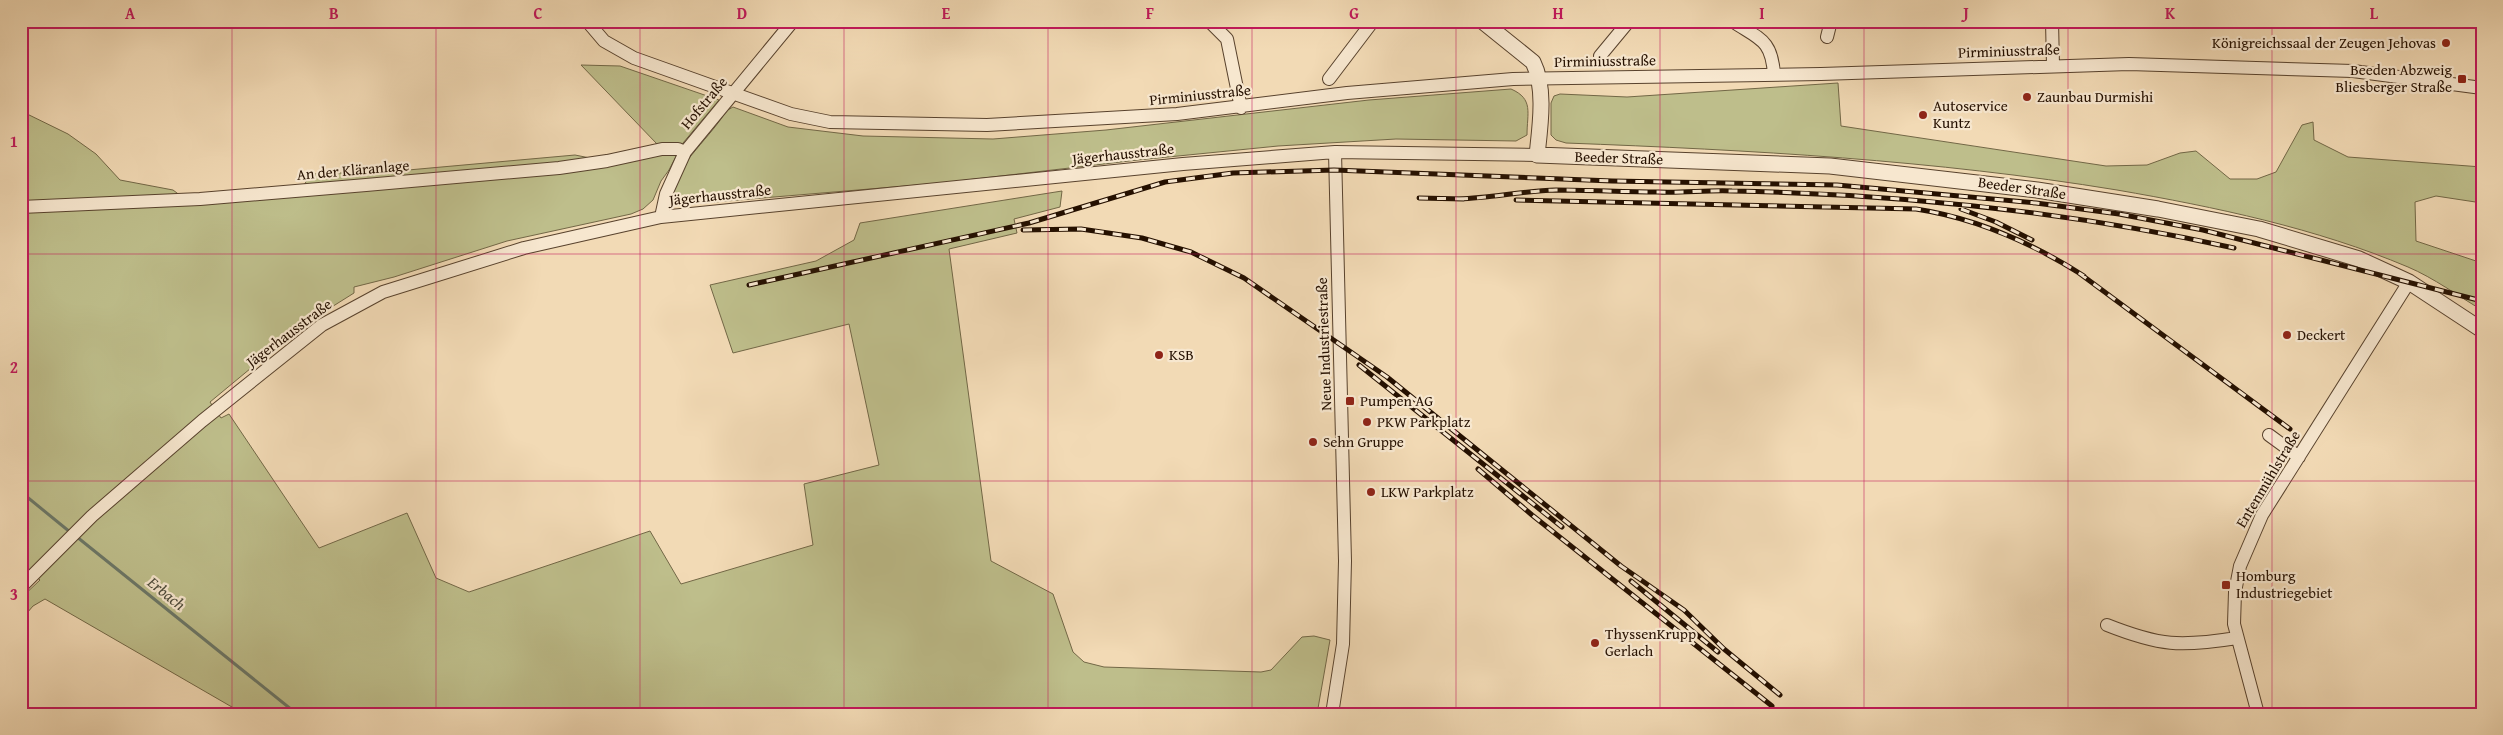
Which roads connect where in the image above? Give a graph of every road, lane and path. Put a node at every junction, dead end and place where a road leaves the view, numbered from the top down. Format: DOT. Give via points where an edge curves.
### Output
graph roads {
  1 [pos="587,21"];
  2 [pos="793,21"];
  3 [pos="1209,21"];
  4 [pos="1373,21"];
  5 [pos="1482,21"];
  6 [pos="1629,21"];
  7 [pos="1732,21"];
  8 [pos="1831,21"];
  9 [pos="2052,21"];
  10 [pos="1223,26"];
  11 [pos="1827,37"];
  12 [pos="1600,56"];
  13 [pos="2053,66"];
  14 [pos="1774,75"];
  15 [pos="1329,79"];
  16 [pos="1539,79"];
  17 [pos="2482,88"];
  18 [pos="734,92"];
  19 [pos="1241,108"];
  20 [pos="685,152"];
  21 [pos="1335,152"];
  22 [pos="1537,155"];
  23 [pos="21,208"];
  24 [pos="661,217"];
  25 [pos="2409,282"];
  26 [pos="2482,330"];
  27 [pos="2269,435"];
  28 [pos="2299,457"];
  29 [pos="21,587"];
  30 [pos="2107,625"];
  31 [pos="2237,638"];
  32 [pos="1332,714"];
  33 [pos="2258,714"];
  1 -- 18 [label="street, Pirminiusstraße" via="604,41 634,58"];
  2 -- 18 [label="street, Hofstraße"];
  3 -- 10 [label="street"];
  4 -- 15 [label="street"];
  5 -- 16 [label="street" via="1533,62"];
  6 -- 12 [label="street"];
  7 -- 14 [label="street" via="1766,43 1773,59"];
  8 -- 11 [label="street"];
  9 -- 13 [label="street"];
  10 -- 19 [label="street"];
  13 -- 14 [label="street, Pirminiusstraße"];
  13 -- 17 [label="street, Pirminiusstraße" via="2128,64 2352,71"];
  14 -- 16 [label="street, Pirminiusstraße"];
  16 -- 19 [label="street, Pirminiusstraße" via="1375,91"];
  16 -- 22 [label="street"];
  18 -- 19 [label="street, Pirminiusstraße" via="791,114 853,123 987,125 1136,118"];
  18 -- 20 [label="street, Hofstraße"];
  20 -- 23 [label="street, An der Kläranlage" via="662,149 560,168 200,199"];
  20 -- 24 [label="street, Hofstraße" via="666,194"];
  21 -- 22 [label="street, Jägerhausstraße"];
  21 -- 24 [label="street, Jägerhausstraße" via="1183,164"];
  21 -- 32 [label="street, Neue Industriestraße" via="1345,561 1343,644"];
  22 -- 25 [label="street, Beeder Straße" via="1830,166 2037,190 2259,229 2359,259"];
  24 -- 29 [label="street, Jägerhausstraße" via="524,248 410,282 355,306 300,342 88,520"];
  25 -- 26 [label="street, Beeder Straße"];
  25 -- 28 [label="street, Entenmühlstraße"];
  27 -- 28 [label="street"];
  28 -- 31 [label="street, Entenmühlstraße" via="2262,515 2240,566 2234,605"];
  30 -- 31 [label="street" via="2144,640 2175,644"];
  31 -- 33 [label="street, Entenmühlstraße"];
}
